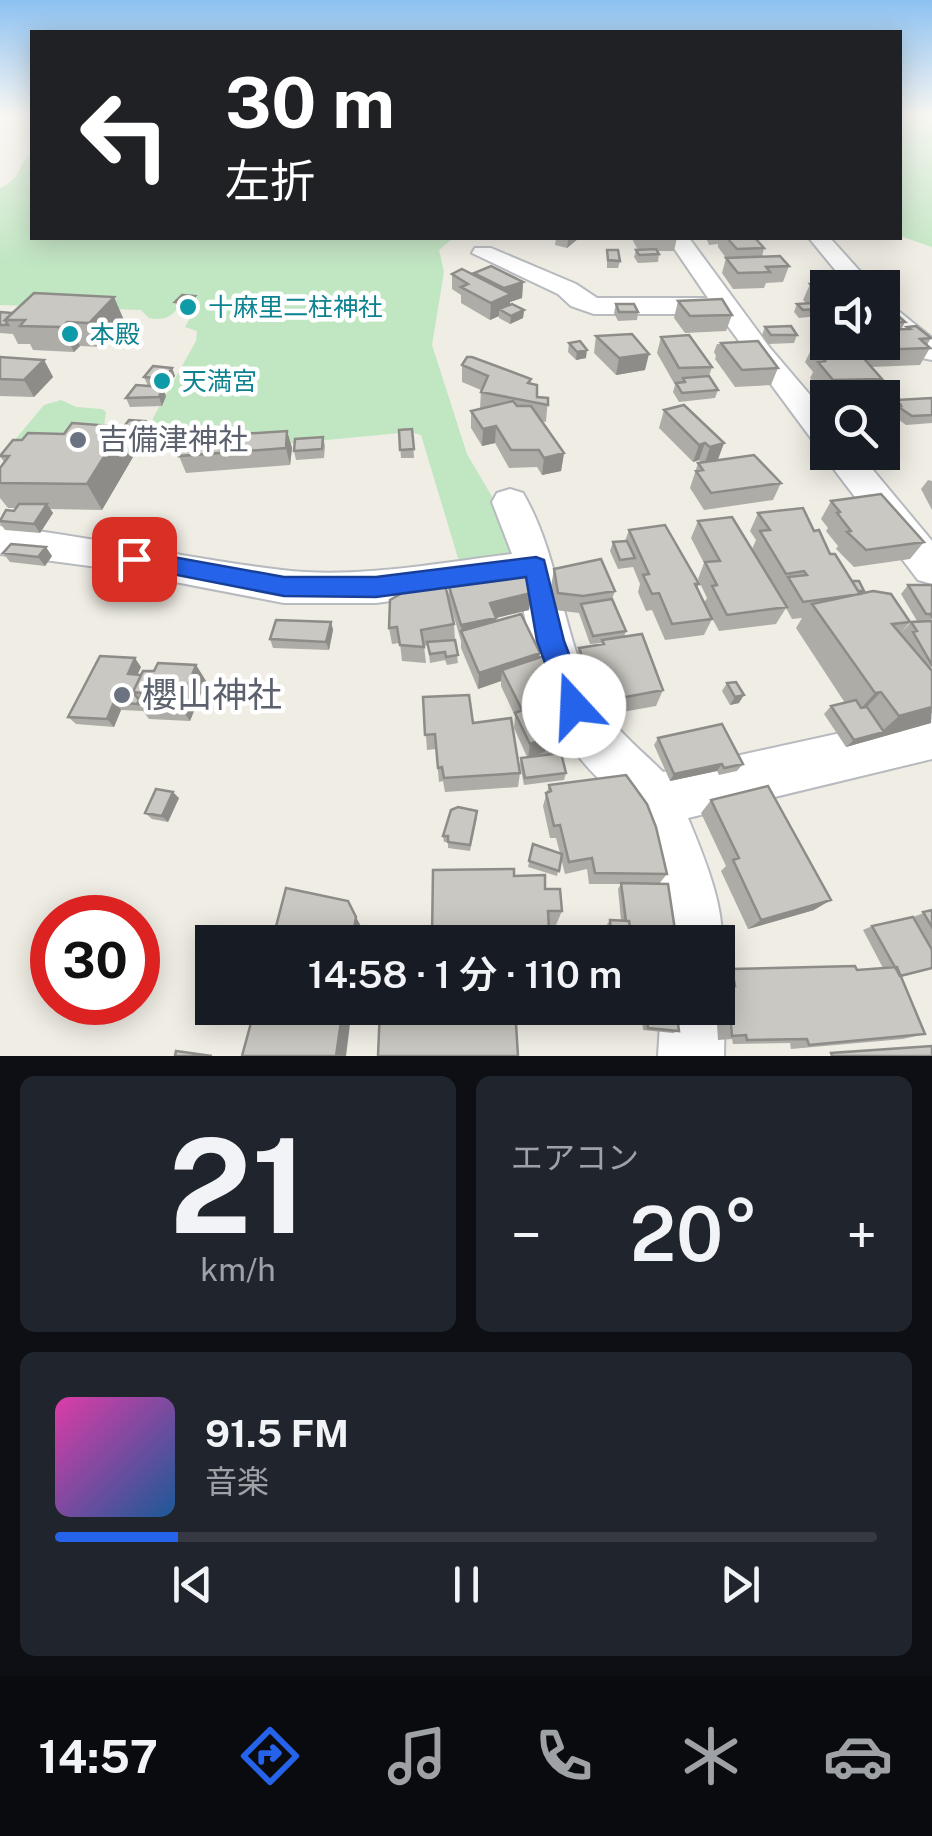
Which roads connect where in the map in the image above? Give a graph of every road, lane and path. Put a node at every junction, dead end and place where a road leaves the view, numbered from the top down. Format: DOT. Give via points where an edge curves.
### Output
graph roads {
  1 [pos="679,240"];
  2 [pos="821,240"];
  3 [pos="483,252"];
  4 [pos="847,270"];
  5 [pos="726,306"];
  6 [pos="900,325"];
  7 [pos="932,352"];
  8 [pos="810,415"];
  9 [pos="853,470"];
  10 [pos="510,502"];
  11 [pos="0,540"];
  12 [pos="536,566"];
  13 [pos="932,569"];
  14 [pos="932,736"];
  15 [pos="654,800"];
  16 [pos="690,925"];
  17 [pos="692,1025"];
  18 [pos="691,1056"];
  1 -- 5 [label="street"];
  2 -- 4 [label="street"];
  3 -- 5 [label="street" via="594,306"];
  5 -- 8 [label="street"];
  6 -- 7 [label="street"];
  9 -- 13 [label="street"];
  10 -- 12 [label="street"];
  11 -- 12 [label="street" via="284,586 376,587"];
  12 -- 15 [label="street" via="550,641 574,706 596,741"];
  14 -- 15 [label="street"];
  15 -- 16 [label="street" via="680,867"];
  17 -- 18 [label="street"];
}
